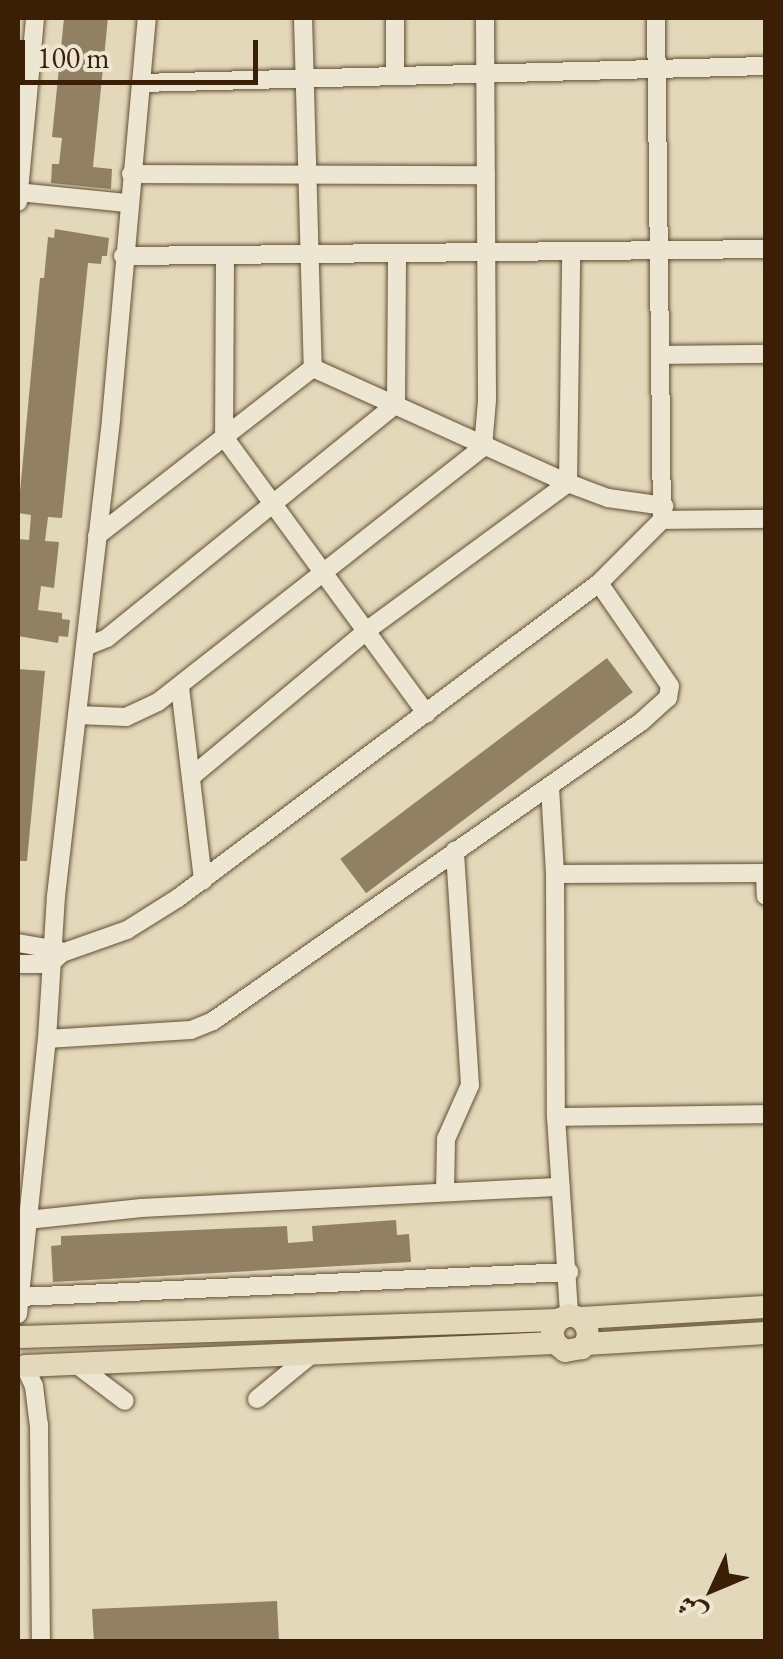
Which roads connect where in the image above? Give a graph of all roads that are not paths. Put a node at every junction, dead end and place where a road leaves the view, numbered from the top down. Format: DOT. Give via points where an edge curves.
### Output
graph roads {
  1 [pos="35,18"];
  2 [pos="147,18"];
  3 [pos="303,18"];
  4 [pos="395,18"];
  5 [pos="485,18"];
  6 [pos="656,18"];
  7 [pos="658,66"];
  8 [pos="766,66"];
  9 [pos="486,72"];
  10 [pos="396,75"];
  11 [pos="305,78"];
  12 [pos="141,83"];
  13 [pos="131,174"];
  14 [pos="308,174"];
  15 [pos="486,175"];
  16 [pos="18,192"];
  17 [pos="18,202"];
  18 [pos="128,203"];
  19 [pos="766,249"];
  20 [pos="659,250"];
  21 [pos="487,252"];
  22 [pos="397,253"];
  23 [pos="310,254"];
  24 [pos="571,254"];
  25 [pos="225,255"];
  26 [pos="123,256"];
  27 [pos="766,354"];
  28 [pos="662,355"];
  29 [pos="313,368"];
  30 [pos="396,404"];
  31 [pos="224,437"];
  32 [pos="482,447"];
  33 [pos="568,483"];
  34 [pos="272,504"];
  35 [pos="663,513"];
  36 [pos="766,519"];
  37 [pos="97,536"];
  38 [pos="323,573"];
  39 [pos="599,583"];
  40 [pos="366,631"];
  41 [pos="86,647"];
  42 [pos="180,686"];
  43 [pos="78,714"];
  44 [pos="427,714"];
  45 [pos="191,777"];
  46 [pos="550,787"];
  47 [pos="455,850"];
  48 [pos="765,873"];
  49 [pos="555,874"];
  50 [pos="203,881"];
  51 [pos="766,896"];
  52 [pos="18,944"];
  53 [pos="55,954"];
  54 [pos="18,964"];
  55 [pos="47,1039"];
  56 [pos="766,1114"];
  57 [pos="556,1118"];
  58 [pos="560,1187"];
  59 [pos="445,1192"];
  60 [pos="26,1220"];
  61 [pos="569,1272"];
  62 [pos="766,1307"];
  63 [pos="19,1321"];
  64 [pos="566,1324"];
  65 [pos="766,1333"];
  66 [pos="312,1354"];
  67 [pos="76,1364"];
  68 [pos="21,1367"];
  69 [pos="257,1399"];
  70 [pos="125,1400"];
  71 [pos="41,1642"];
  1 -- 16 [label="street"];
  2 -- 12 [label="street"];
  3 -- 11 [label="street"];
  4 -- 10 [label="street"];
  5 -- 9 [label="street"];
  6 -- 7 [label="street"];
  7 -- 8 [label="street"];
  7 -- 9 [label="street"];
  7 -- 20 [label="street"];
  9 -- 10 [label="street"];
  9 -- 15 [label="street"];
  10 -- 11 [label="street"];
  11 -- 12 [label="street"];
  11 -- 14 [label="street"];
  12 -- 13 [label="street"];
  13 -- 14 [label="street"];
  13 -- 18 [label="street"];
  14 -- 15 [label="street"];
  14 -- 23 [label="street"];
  15 -- 21 [label="street"];
  16 -- 17 [label="street"];
  16 -- 18 [label="street"];
  18 -- 26 [label="street"];
  19 -- 20 [label="street"];
  20 -- 24 [label="street"];
  20 -- 28 [label="street"];
  21 -- 22 [label="street"];
  21 -- 24 [label="street"];
  21 -- 32 [label="street"];
  22 -- 23 [label="street"];
  22 -- 30 [label="street"];
  23 -- 25 [label="street"];
  23 -- 29 [label="street"];
  24 -- 33 [label="street"];
  25 -- 26 [label="street"];
  25 -- 31 [label="street"];
  26 -- 37 [label="street"];
  27 -- 28 [label="street"];
  28 -- 35 [label="street"];
  29 -- 30 [label="street"];
  29 -- 31 [label="street"];
  30 -- 32 [label="street"];
  30 -- 34 [label="street"];
  31 -- 34 [label="street"];
  31 -- 37 [label="street"];
  32 -- 33 [label="street"];
  32 -- 38 [label="street"];
  33 -- 35 [label="street"];
  33 -- 40 [label="street"];
  34 -- 38 [label="street"];
  34 -- 41 [label="street" via="107,638"];
  35 -- 36 [label="street"];
  35 -- 39 [label="street"];
  37 -- 41 [label="street"];
  38 -- 40 [label="street"];
  38 -- 42 [label="street"];
  39 -- 44 [label="street"];
  39 -- 46 [label="street" via="660,668 670,686 668,698"];
  40 -- 44 [label="street"];
  40 -- 45 [label="street"];
  41 -- 43 [label="street"];
  42 -- 43 [label="street" via="126,716"];
  42 -- 45 [label="street"];
  43 -- 53 [label="street"];
  44 -- 50 [label="street"];
  45 -- 50 [label="street"];
  46 -- 47 [label="street"];
  46 -- 49 [label="street"];
  47 -- 55 [label="street" via="213,1021 191,1030"];
  47 -- 59 [label="street" via="470,1085 446,1139"];
  48 -- 49 [label="street"];
  48 -- 51 [label="street"];
  49 -- 57 [label="street"];
  50 -- 53 [label="street" via="127,930"];
  52 -- 53 [label="street"];
  53 -- 54 [label="street"];
  53 -- 55 [label="street"];
  55 -- 60 [label="street"];
  56 -- 57 [label="street"];
  57 -- 58 [label="street"];
  58 -- 59 [label="street"];
  58 -- 61 [label="street"];
  59 -- 60 [label="street"];
  60 -- 63 [label="street"];
  61 -- 63 [label="street"];
  61 -- 64 [label="street"];
  62 -- 64 [label="main road"];
  63 -- 64 [label="main road"];
  63 -- 68 [label="main road" via="32,1347"];
  64 -- 65 [label="main road" via="571,1352 586,1344"];
  64 -- 66 [label="main road"];
  66 -- 67 [label="main road"];
  66 -- 69 [label="street"];
  67 -- 68 [label="main road"];
  67 -- 70 [label="street"];
  68 -- 71 [label="street" via="34,1386 39,1424"];
}
